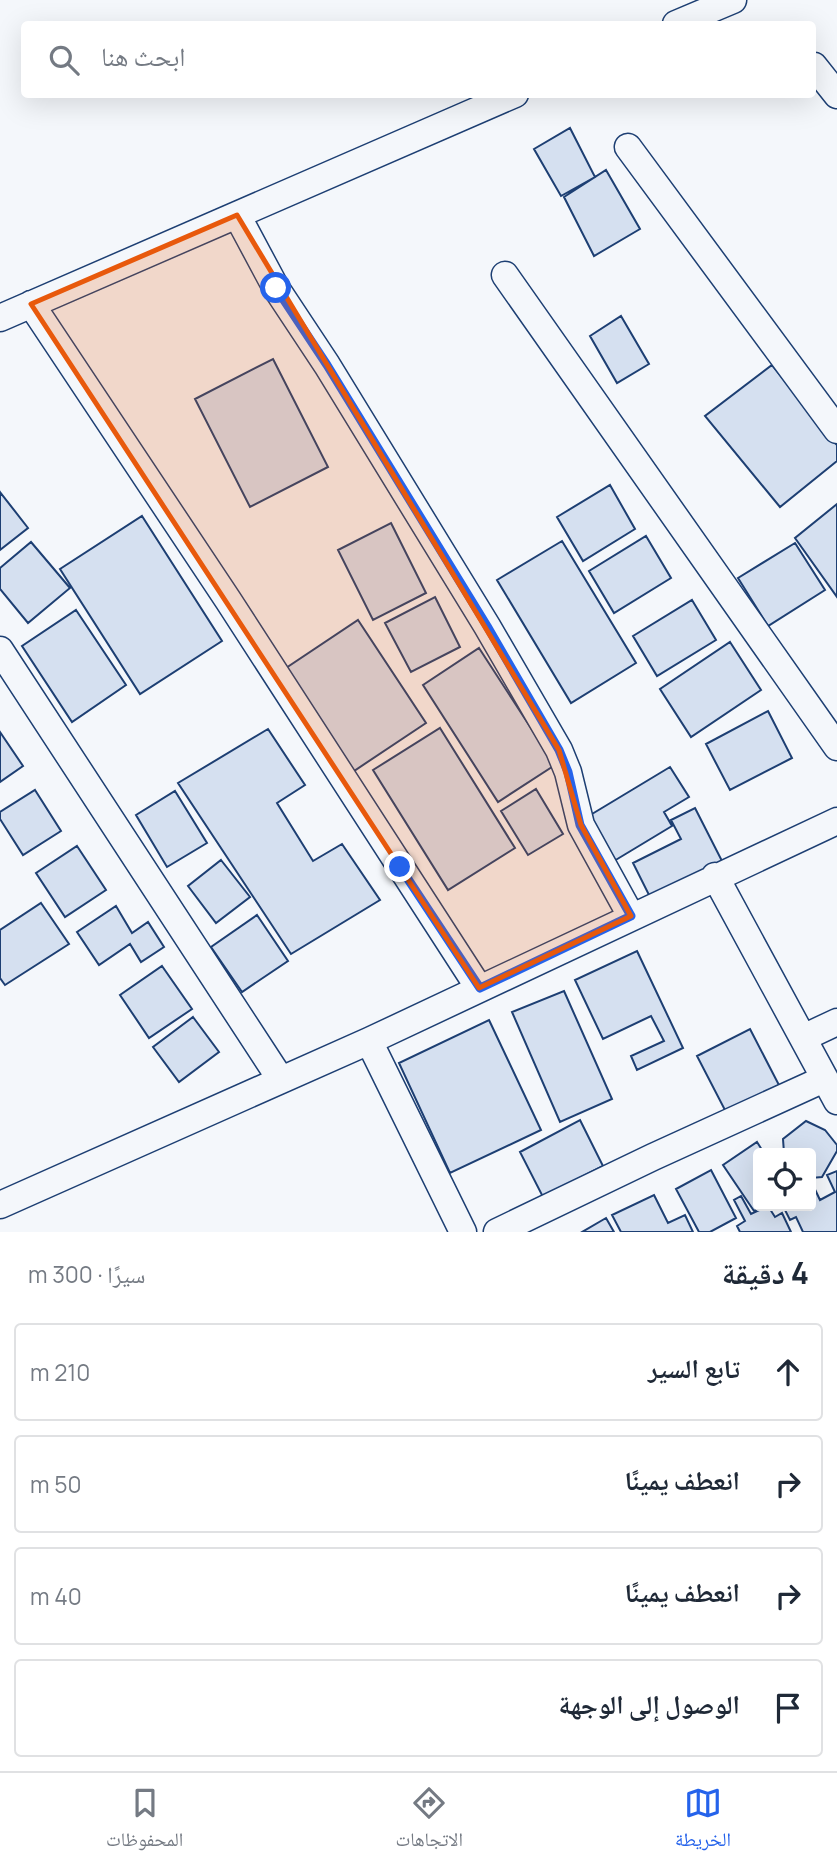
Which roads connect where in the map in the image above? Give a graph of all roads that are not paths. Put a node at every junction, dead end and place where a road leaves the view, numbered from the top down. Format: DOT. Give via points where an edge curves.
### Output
graph roads {
  1 [pos="733,0"];
  2 [pos="683,21"];
  3 [pos="816,69"];
  4 [pos="837,95"];
  5 [pos="506,98"];
  6 [pos="628,147"];
  7 [pos="237,215"];
  8 [pos="505,275"];
  9 [pos="30,304"];
  10 [pos="0,318"];
  11 [pos="837,430"];
  12 [pos="0,650"];
  13 [pos="837,747"];
  14 [pos="837,821"];
  15 [pos="715,877"];
  16 [pos="631,916"];
  17 [pos="480,988"];
  18 [pos="837,1022"];
  19 [pos="803,1038"];
  20 [pos="369,1041"];
  21 [pos="281,1080"];
  22 [pos="831,1090"];
  23 [pos="0,1205"];
  24 [pos="463,1232"];
  25 [pos="497,1232"];
  1 -- 2 [label="street"];
  3 -- 4 [label="street"];
  5 -- 7 [label="street"];
  6 -- 11 [label="street"];
  7 -- 9 [label="street"];
  7 -- 16 [label="street" via="276,288 559,750 580,825"];
  8 -- 13 [label="street"];
  9 -- 10 [label="street"];
  9 -- 17 [label="street"];
  12 -- 21 [label="street"];
  14 -- 15 [label="street"];
  15 -- 16 [label="street"];
  15 -- 19 [label="street"];
  16 -- 17 [label="street"];
  17 -- 20 [label="street"];
  18 -- 19 [label="street"];
  19 -- 22 [label="street"];
  20 -- 21 [label="street"];
  20 -- 24 [label="street"];
  21 -- 23 [label="street"];
  22 -- 25 [label="street" via="653,1157"];
}
